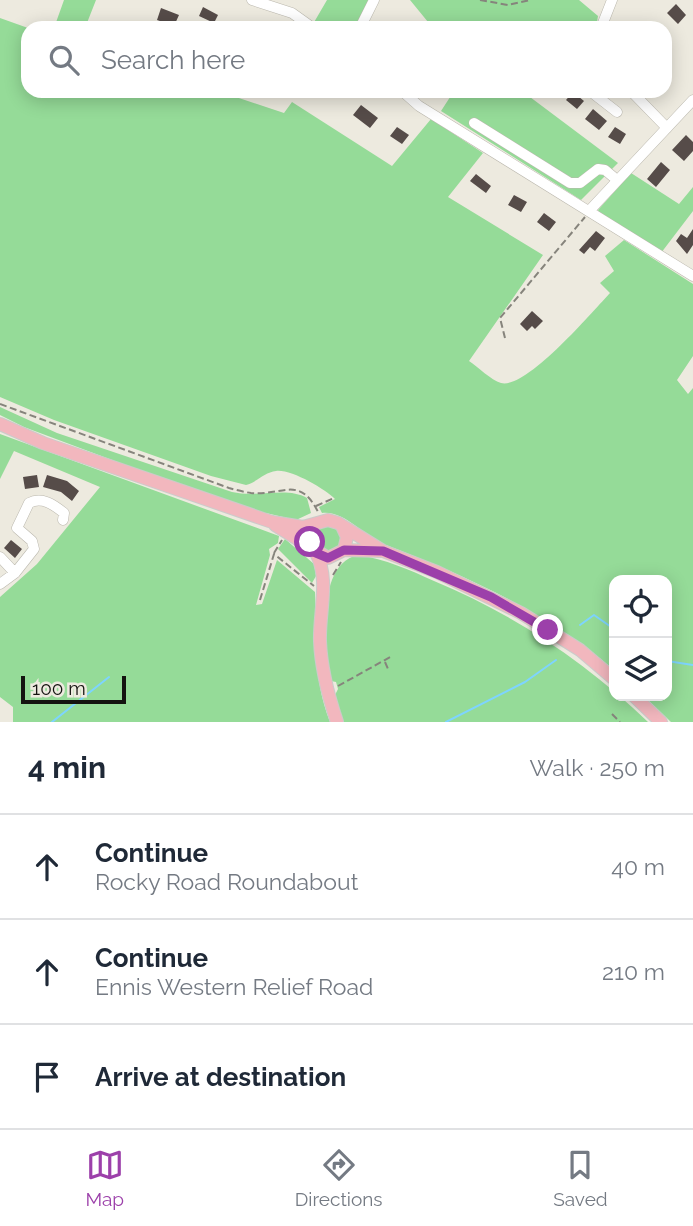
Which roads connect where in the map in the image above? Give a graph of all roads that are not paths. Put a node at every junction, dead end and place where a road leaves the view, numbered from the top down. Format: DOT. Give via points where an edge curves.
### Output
graph roads {
  1 [pos="252,0"];
  2 [pos="374,0"];
  3 [pos="612,0"];
  4 [pos="303,21"];
  5 [pos="364,21"];
  6 [pos="604,21"];
  7 [pos="410,98"];
  8 [pos="599,98"];
  9 [pos="638,98"];
  10 [pos="693,100"];
  11 [pos="617,112"];
  12 [pos="474,122"];
  13 [pos="667,128"];
  14 [pos="617,180"];
  15 [pos="589,211"];
  16 [pos="693,276"];
  17 [pos="0,424"];
  18 [pos="63,520"];
  19 [pos="272,522"];
  20 [pos="319,523"];
  21 [pos="342,526"];
  22 [pos="314,551"];
  23 [pos="383,551"];
  24 [pos="342,555"];
  25 [pos="0,557"];
  26 [pos="15,573"];
  27 [pos="0,584"];
  28 [pos="323,589"];
  29 [pos="609,675"];
  30 [pos="639,701"];
  31 [pos="337,722"];
  32 [pos="661,722"];
  1 -- 4 [label="street"];
  2 -- 5 [label="street"];
  3 -- 6 [label="street"];
  7 -- 15 [label="street"];
  8 -- 11 [label="street"];
  9 -- 13 [label="street"];
  10 -- 13 [label="street"];
  12 -- 14 [label="street" via="570,183 580,183 598,169"];
  13 -- 14 [label="street"];
  14 -- 15 [label="street"];
  15 -- 16 [label="street"];
  17 -- 19 [label="main road"];
  18 -- 26 [label="street" via="64,513 54,505 39,499 29,503 17,528 34,549"];
  19 -- 20 [label="main road" via="303,527"];
  19 -- 22 [label="main road"];
  20 -- 21 [label="main road" via="333,521"];
  20 -- 22 [label="main road" via="310,535"];
  21 -- 23 [label="main road"];
  21 -- 24 [label="main road" via="348,537"];
  22 -- 24 [label="main road" via="328,558"];
  22 -- 28 [label="main road" via="321,563"];
  23 -- 24 [label="main road"];
  23 -- 29 [label="main road" via="521,612"];
  24 -- 28 [label="main road"];
  25 -- 26 [label="street"];
  26 -- 27 [label="street"];
  28 -- 31 [label="main road" via="320,638"];
  30 -- 32 [label="main road"];
}
